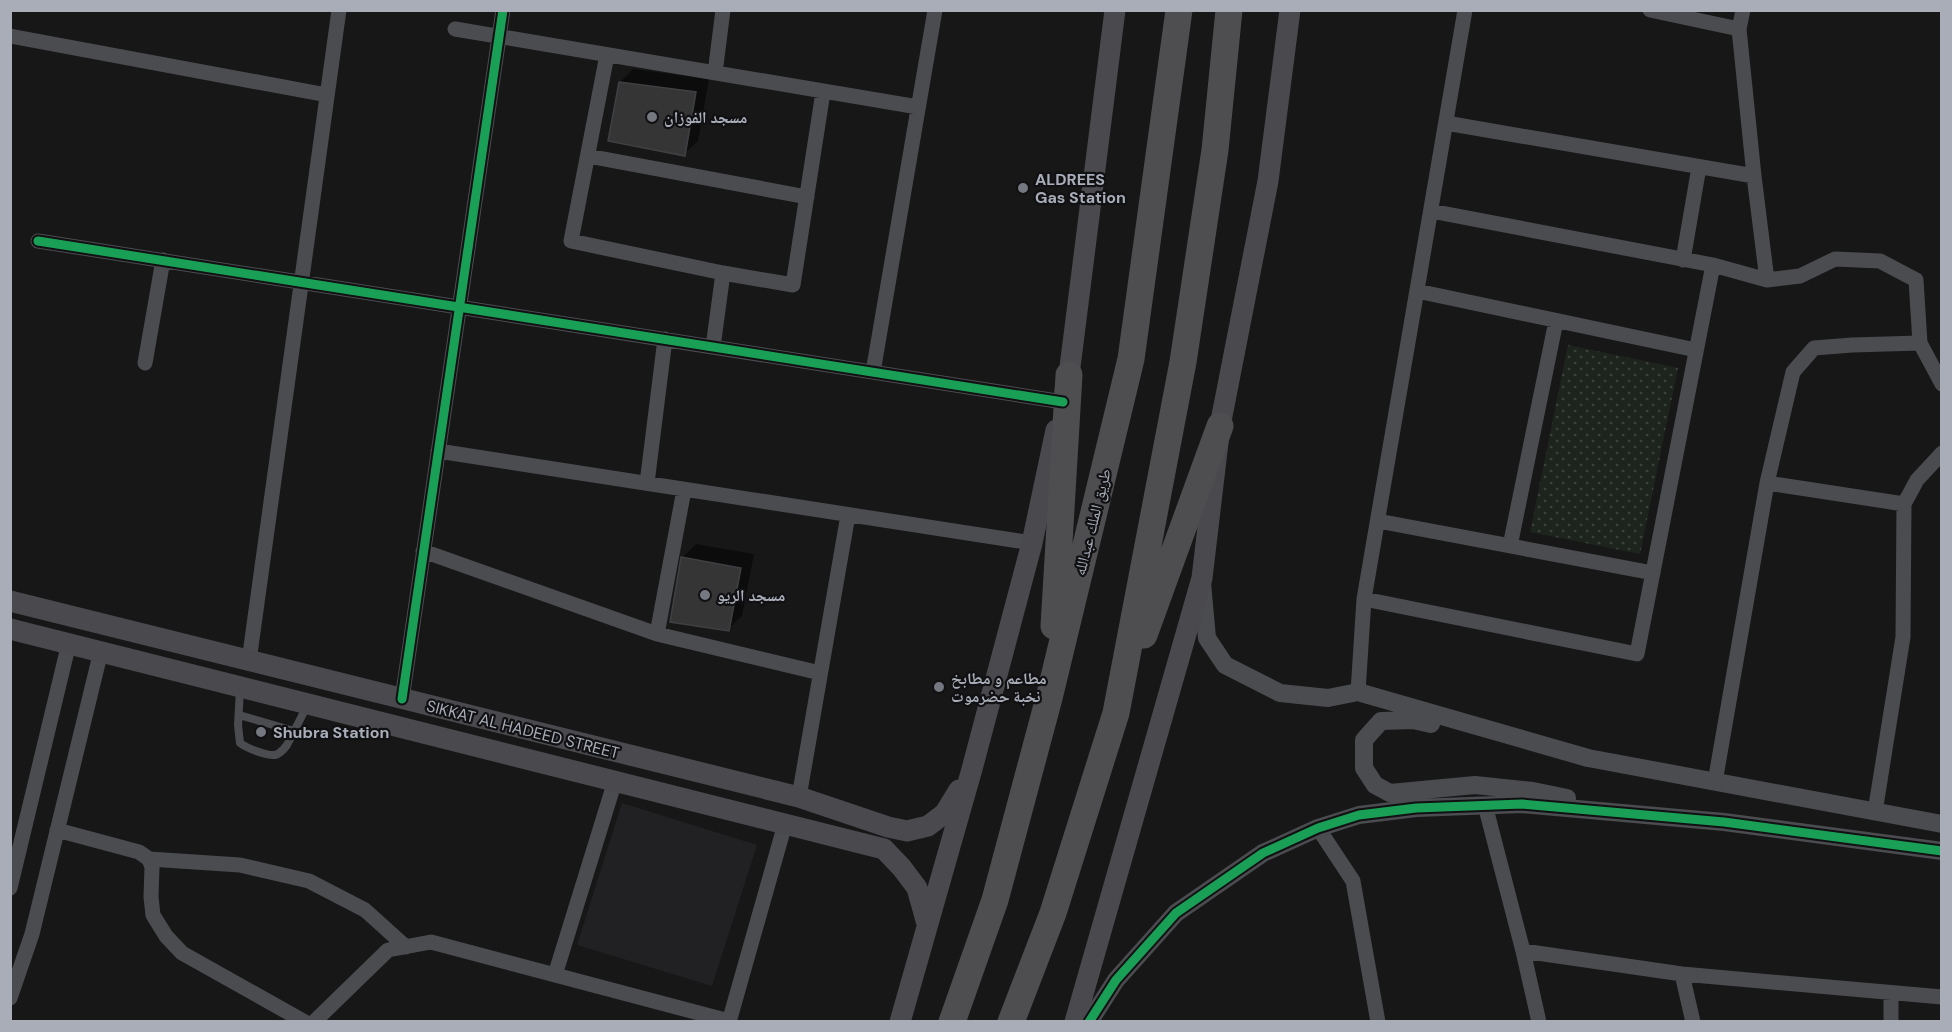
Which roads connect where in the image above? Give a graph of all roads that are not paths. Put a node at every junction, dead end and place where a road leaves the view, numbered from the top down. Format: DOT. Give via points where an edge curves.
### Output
graph roads {
  1 [pos="339,10"];
  2 [pos="504,10"];
  3 [pos="723,10"];
  4 [pos="935,10"];
  5 [pos="1115,10"];
  6 [pos="1179,10"];
  7 [pos="1229,10"];
  8 [pos="1290,10"];
  9 [pos="1465,10"];
  10 [pos="1650,10"];
  11 [pos="1743,10"];
  12 [pos="455,29"];
  13 [pos="1739,29"];
  14 [pos="10,36"];
  15 [pos="498,36"];
  16 [pos="607,55"];
  17 [pos="715,73"];
  18 [pos="823,92"];
  19 [pos="327,95"];
  20 [pos="918,107"];
  21 [pos="1446,123"];
  22 [pos="588,156"];
  23 [pos="1699,167"];
  24 [pos="1754,176"];
  25 [pos="807,197"];
  26 [pos="1431,211"];
  27 [pos="38,241"];
  28 [pos="163,260"];
  29 [pos="1683,260"];
  30 [pos="1713,265"];
  31 [pos="723,273"];
  32 [pos="1767,280"];
  33 [pos="301,282"];
  34 [pos="1417,291"];
  35 [pos="459,307"];
  36 [pos="1556,321"];
  37 [pos="664,339"];
  38 [pos="1920,344"];
  39 [pos="713,347"];
  40 [pos="1696,350"];
  41 [pos="145,363"];
  42 [pos="873,372"];
  43 [pos="1069,375"];
  44 [pos="1941,384"];
  45 [pos="1063,402"];
  46 [pos="1220,426"];
  47 [pos="438,450"];
  48 [pos="1941,453"];
  49 [pos="647,483"];
  50 [pos="1767,483"];
  51 [pos="684,490"];
  52 [pos="1904,504"];
  53 [pos="848,515"];
  54 [pos="1378,521"];
  55 [pos="1032,543"];
  56 [pos="1510,546"];
  57 [pos="423,551"];
  58 [pos="1653,573"];
  59 [pos="1202,578"];
  60 [pos="1364,599"];
  61 [pos="10,601"];
  62 [pos="10,629"];
  63 [pos="657,634"];
  64 [pos="69,643"];
  65 [pos="102,651"];
  66 [pos="249,661"];
  67 [pos="820,673"];
  68 [pos="240,687"];
  69 [pos="1358,693"];
  70 [pos="1049,698"];
  71 [pos="402,699"];
  72 [pos="308,703"];
  73 [pos="1116,713"];
  74 [pos="239,716"];
  75 [pos="294,731"];
  76 [pos="1588,758"];
  77 [pos="972,770"];
  78 [pos="615,781"];
  79 [pos="1715,782"];
  80 [pos="799,797"];
  81 [pos="1485,805"];
  82 [pos="1875,812"];
  83 [pos="1650,815"];
  84 [pos="785,824"];
  85 [pos="1941,824"];
  86 [pos="888,827"];
  87 [pos="1318,828"];
  88 [pos="57,830"];
  89 [pos="884,849"];
  90 [pos="1941,851"];
  91 [pos="149,859"];
  92 [pos="10,888"];
  93 [pos="995,900"];
  94 [pos="1053,914"];
  95 [pos="927,924"];
  96 [pos="406,947"];
  97 [pos="1523,951"];
  98 [pos="1682,974"];
  99 [pos="555,975"];
  100 [pos="1891,993"];
  101 [pos="1941,997"];
  102 [pos="10,998"];
  103 [pos="1375,1020"];
  104 [pos="729,1021"];
  105 [pos="305,1022"];
  106 [pos="314,1022"];
  107 [pos="900,1022"];
  108 [pos="939,1022"];
  109 [pos="952,1022"];
  110 [pos="1011,1022"];
  111 [pos="1026,1022"];
  112 [pos="1075,1022"];
  113 [pos="1089,1022"];
  114 [pos="1539,1022"];
  115 [pos="1693,1022"];
  116 [pos="1891,1022"];
  1 -- 19 [label="street"];
  2 -- 15 [label="street"];
  3 -- 17 [label="street"];
  4 -- 20 [label="street"];
  5 -- 43 [label="main road"];
  6 -- 70 [label="highway, طريق الملك عبدالله" via="1131,359"];
  7 -- 73 [label="highway" via="1215,150 1183,362"];
  8 -- 46 [label="main road" via="1268,181"];
  9 -- 21 [label="street"];
  10 -- 13 [label="street"];
  11 -- 13 [label="street"];
  12 -- 15 [label="street"];
  13 -- 24 [label="street"];
  14 -- 19 [label="street"];
  15 -- 16 [label="street"];
  15 -- 35 [label="street"];
  16 -- 17 [label="street"];
  16 -- 22 [label="street"];
  17 -- 18 [label="street"];
  18 -- 20 [label="street"];
  18 -- 25 [label="street"];
  19 -- 33 [label="street"];
  20 -- 42 [label="street"];
  21 -- 23 [label="street"];
  21 -- 26 [label="street"];
  22 -- 25 [label="street"];
  22 -- 31 [label="street" via="571,241"];
  23 -- 24 [label="street"];
  23 -- 29 [label="street"];
  24 -- 32 [label="street"];
  25 -- 31 [label="street" via="793,285"];
  26 -- 29 [label="street"];
  26 -- 34 [label="street"];
  27 -- 28 [label="street"];
  28 -- 33 [label="street"];
  28 -- 41 [label="street"];
  29 -- 30 [label="street"];
  30 -- 32 [label="street"];
  30 -- 40 [label="street"];
  31 -- 39 [label="street"];
  32 -- 38 [label="street" via="1800,276 1835,260 1881,261 1916,280"];
  33 -- 35 [label="street"];
  33 -- 66 [label="street"];
  34 -- 36 [label="street"];
  34 -- 54 [label="street"];
  35 -- 37 [label="street"];
  35 -- 47 [label="street"];
  36 -- 40 [label="street"];
  36 -- 56 [label="street"];
  37 -- 39 [label="street"];
  37 -- 49 [label="street"];
  38 -- 44 [label="street"];
  38 -- 50 [label="street" via="1814,348 1793,372"];
  39 -- 42 [label="street"];
  40 -- 58 [label="street"];
  42 -- 45 [label="street"];
  43 -- 45 [label="main road"];
  43 -- 70 [label="highway"];
  45 -- 55 [label="main road"];
  46 -- 59 [label="main road"];
  46 -- 73 [label="highway"];
  47 -- 49 [label="street"];
  47 -- 57 [label="street"];
  48 -- 52 [label="street" via="1917,480"];
  49 -- 51 [label="street"];
  50 -- 52 [label="street"];
  50 -- 79 [label="street"];
  51 -- 53 [label="street"];
  51 -- 63 [label="street"];
  52 -- 82 [label="street" via="1903,637"];
  53 -- 55 [label="street"];
  53 -- 67 [label="street"];
  54 -- 56 [label="street"];
  54 -- 60 [label="street"];
  55 -- 77 [label="main road"];
  56 -- 58 [label="street"];
  57 -- 63 [label="street"];
  57 -- 71 [label="street"];
  58 -- 60 [label="street" via="1637,654"];
  59 -- 69 [label="street" via="1207,638 1225,664 1280,693 1328,698"];
  59 -- 112 [label="main road"];
  60 -- 69 [label="street"];
  61 -- 66 [label="main road, SIKKAT AL HADEED STREET"];
  62 -- 64 [label="main road, SIKKAT AL HADEED STREET"];
  63 -- 67 [label="street"];
  64 -- 65 [label="main road, SIKKAT AL HADEED STREET"];
  64 -- 92 [label="street"];
  65 -- 68 [label="main road, SIKKAT AL HADEED STREET"];
  65 -- 88 [label="street"];
  66 -- 71 [label="main road, SIKKAT AL HADEED STREET"];
  67 -- 80 [label="street"];
  68 -- 72 [label="main road, SIKKAT AL HADEED STREET"];
  68 -- 74 [label="lane"];
  69 -- 76 [label="street"];
  70 -- 93 [label="highway, طريق الملك عبدالله"];
  71 -- 80 [label="main road, SIKKAT AL HADEED STREET"];
  72 -- 75 [label="lane"];
  72 -- 78 [label="main road, SIKKAT AL HADEED STREET"];
  73 -- 94 [label="highway"];
  74 -- 75 [label="lane"];
  74 -- 75 [label="lane" via="238,736 246,748 274,755 283,751"];
  76 -- 79 [label="street"];
  76 -- 83 [label="street" via="1413,720 1381,721 1364,740 1364,768 1375,784 1390,794 1475,786 1533,791"];
  77 -- 86 [label="main road, SIKKAT AL HADEED STREET" via="945,813 928,826 907,831"];
  77 -- 95 [label="main road"];
  78 -- 84 [label="main road, SIKKAT AL HADEED STREET"];
  78 -- 99 [label="street"];
  79 -- 82 [label="street"];
  80 -- 86 [label="main road, SIKKAT AL HADEED STREET"];
  81 -- 83 [label="street" via="1521,804"];
  81 -- 87 [label="street" via="1359,815"];
  81 -- 97 [label="street"];
  82 -- 85 [label="street"];
  83 -- 90 [label="street"];
  84 -- 89 [label="main road, SIKKAT AL HADEED STREET"];
  84 -- 104 [label="street"];
  86 -- 89 [label="main road"];
  87 -- 103 [label="street" via="1353,881"];
  87 -- 113 [label="street" via="1263,853 1176,913 1116,980"];
  88 -- 91 [label="street" via="139,852"];
  88 -- 102 [label="street" via="32,933"];
  89 -- 95 [label="main road" via="917,888"];
  91 -- 96 [label="street" via="240,865 309,880 365,910"];
  91 -- 105 [label="street" via="153,915 182,953"];
  93 -- 108 [label="highway"];
  93 -- 109 [label="highway, طريق الملك عبدالله"];
  94 -- 110 [label="highway"];
  94 -- 111 [label="highway"];
  95 -- 107 [label="main road"];
  96 -- 99 [label="street" via="431,942"];
  96 -- 106 [label="street" via="388,950"];
  97 -- 98 [label="street"];
  97 -- 114 [label="street"];
  98 -- 100 [label="street"];
  98 -- 115 [label="street"];
  99 -- 104 [label="street"];
  100 -- 101 [label="street"];
  100 -- 116 [label="street"];
}
